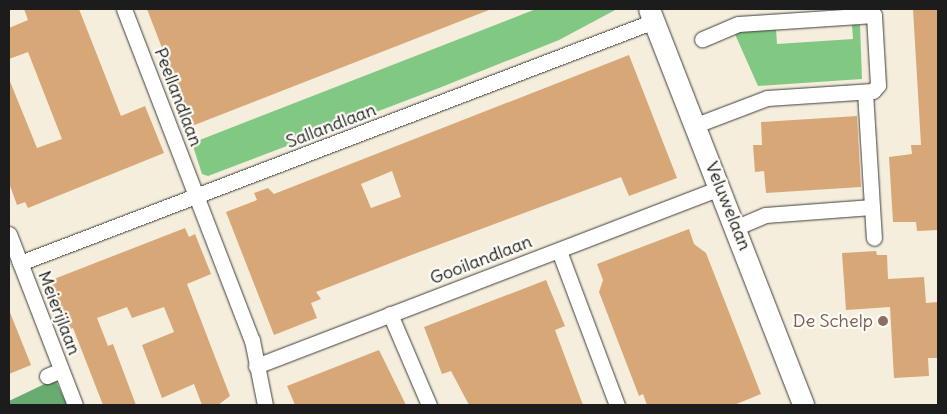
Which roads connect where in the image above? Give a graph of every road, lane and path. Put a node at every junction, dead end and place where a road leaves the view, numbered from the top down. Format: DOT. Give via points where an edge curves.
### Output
graph roads {
  1 [pos="124,9"];
  2 [pos="876,12"];
  3 [pos="652,15"];
  4 [pos="702,39"];
  5 [pos="865,92"];
  6 [pos="696,125"];
  7 [pos="720,188"];
  8 [pos="196,198"];
  9 [pos="872,207"];
  10 [pos="737,227"];
  11 [pos="9,234"];
  12 [pos="874,238"];
  13 [pos="559,251"];
  14 [pos="20,263"];
  15 [pos="390,314"];
  16 [pos="256,366"];
  17 [pos="75,405"];
  18 [pos="265,405"];
  19 [pos="429,405"];
  20 [pos="617,405"];
  21 [pos="803,405"];
  1 -- 8 [label="street, Peellandlaan"];
  2 -- 4 [label="street" via="738,24"];
  2 -- 5 [label="street" via="878,85"];
  3 -- 6 [label="street, Veluwelaan"];
  3 -- 8 [label="street, Sallandlaan"];
  5 -- 6 [label="street" via="767,98"];
  5 -- 9 [label="street"];
  6 -- 7 [label="street, Veluwelaan"];
  7 -- 10 [label="street, Veluwelaan"];
  7 -- 13 [label="street, Gooilandlaan"];
  8 -- 14 [label="street, Sallandlaan"];
  8 -- 16 [label="street, Peellandlaan" via="252,340"];
  9 -- 10 [label="street" via="765,215"];
  9 -- 12 [label="street"];
  10 -- 21 [label="street, Veluwelaan"];
  11 -- 14 [label="street, Meierijlaan"];
  13 -- 15 [label="street, Gooilandlaan"];
  13 -- 20 [label="street"];
  14 -- 17 [label="street, Meierijlaan" via="54,373"];
  15 -- 16 [label="street, Gooilandlaan"];
  15 -- 19 [label="street"];
  16 -- 18 [label="street, Peellandlaan"];
}
